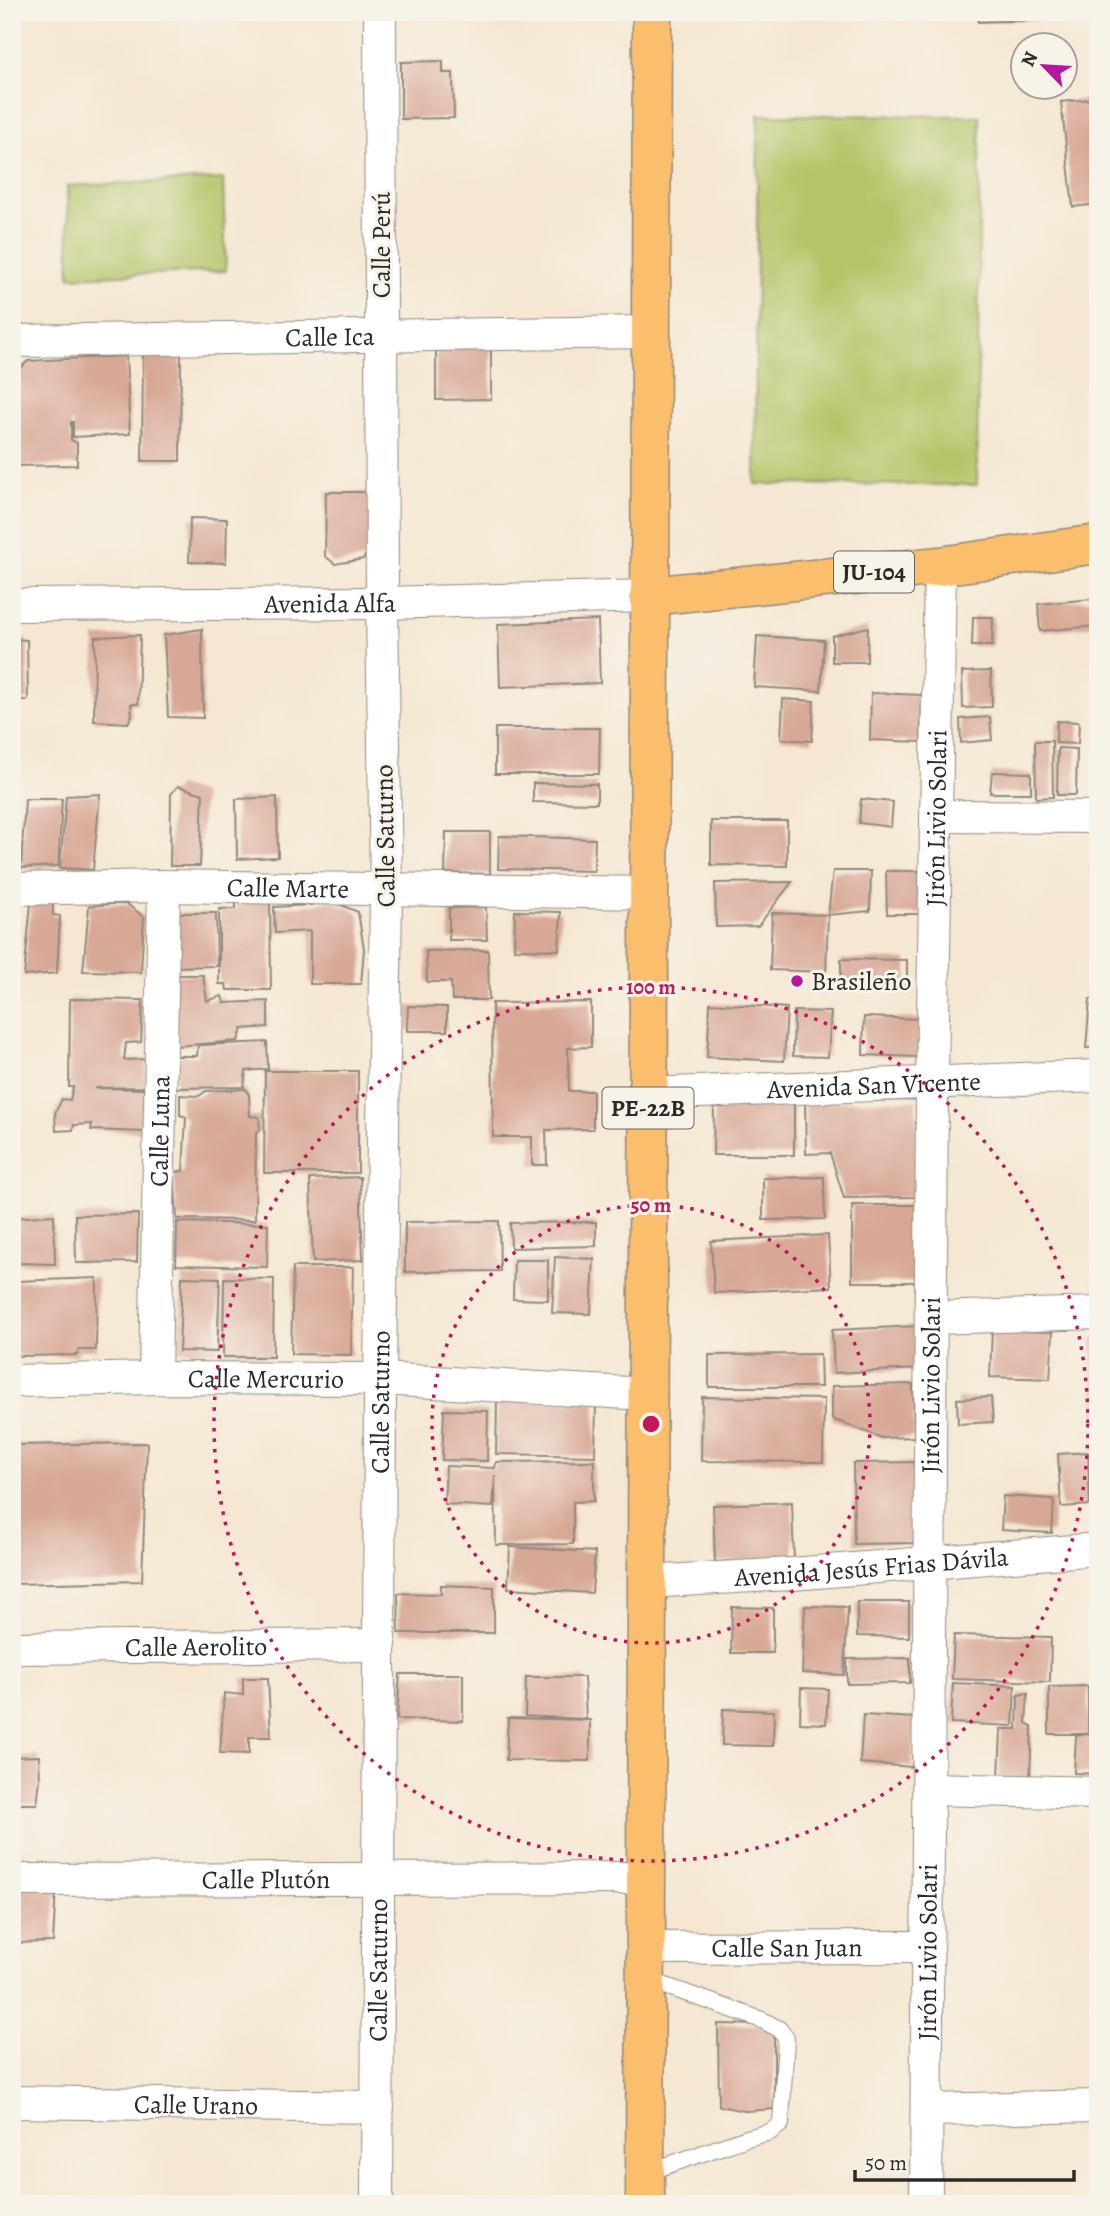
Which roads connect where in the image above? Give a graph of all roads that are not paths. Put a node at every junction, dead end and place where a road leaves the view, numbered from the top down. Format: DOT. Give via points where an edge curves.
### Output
graph roads {
  1 [pos="380,12"];
  2 [pos="652,12"];
  3 [pos="650,332"];
  4 [pos="381,336"];
  5 [pos="12,341"];
  6 [pos="1098,544"];
  7 [pos="940,566"];
  8 [pos="649,596"];
  9 [pos="382,603"];
  10 [pos="12,606"];
  11 [pos="936,816"];
  12 [pos="1098,817"];
  13 [pos="164,886"];
  14 [pos="12,889"];
  15 [pos="386,890"];
  16 [pos="649,893"];
  17 [pos="1098,1076"];
  18 [pos="932,1082"];
  19 [pos="648,1094"];
  20 [pos="1098,1313"];
  21 [pos="931,1318"];
  22 [pos="155,1378"];
  23 [pos="380,1379"];
  24 [pos="12,1381"];
  25 [pos="646,1394"];
  26 [pos="1098,1549"];
  27 [pos="930,1563"];
  28 [pos="646,1582"];
  29 [pos="380,1645"];
  30 [pos="12,1648"];
  31 [pos="929,1789"];
  32 [pos="1098,1793"];
  33 [pos="645,1878"];
  34 [pos="12,1880"];
  35 [pos="378,1880"];
  36 [pos="928,1947"];
  37 [pos="645,1963"];
  38 [pos="12,2102"];
  39 [pos="1098,2106"];
  40 [pos="378,2107"];
  41 [pos="927,2110"];
  42 [pos="645,2189"];
  43 [pos="377,2204"];
  44 [pos="926,2204"];
  1 -- 4 [label="street, Calle Perú"];
  2 -- 3 [label="main road, PE-22B"];
  3 -- 4 [label="street, Calle Ica"];
  3 -- 8 [label="main road, PE-22B"];
  4 -- 5 [label="street, Calle Ica"];
  4 -- 9 [label="street, Calle Perú"];
  6 -- 7 [label="main road, JU-104"];
  7 -- 8 [label="main road, JU-104"];
  7 -- 11 [label="street, Jirón Livio Solari"];
  8 -- 9 [label="street, Avenida Alfa"];
  8 -- 16 [label="main road, PE-22B"];
  9 -- 10 [label="street, Avenida Alfa"];
  9 -- 15 [label="street, Calle Saturno"];
  11 -- 12 [label="street"];
  11 -- 18 [label="street, Jirón Livio Solari"];
  13 -- 14 [label="street, Calle Marte"];
  13 -- 15 [label="street, Calle Marte"];
  13 -- 22 [label="street, Calle Luna"];
  15 -- 16 [label="street, Calle Marte"];
  15 -- 23 [label="street, Calle Saturno"];
  16 -- 19 [label="main road, PE-22B"];
  17 -- 18 [label="street, Avenida San Vicente"];
  18 -- 19 [label="street, Avenida San Vicente"];
  18 -- 21 [label="street, Jirón Livio Solari"];
  19 -- 25 [label="main road, PE-22B"];
  20 -- 21 [label="street"];
  21 -- 27 [label="street, Jirón Livio Solari"];
  22 -- 23 [label="street, Calle Mercurio"];
  22 -- 24 [label="street, Calle Mercurio"];
  23 -- 25 [label="street, Calle Mercurio"];
  23 -- 29 [label="street, Calle Saturno"];
  25 -- 28 [label="main road, PE-22B"];
  26 -- 27 [label="street, Avenida Jesús Frias Dávila"];
  27 -- 28 [label="street, Avenida Jesús Frias Dávila"];
  27 -- 31 [label="street, Jirón Livio Solari"];
  28 -- 33 [label="main road, PE-22B"];
  29 -- 30 [label="street, Calle Aerolito"];
  29 -- 35 [label="street, Calle Saturno"];
  31 -- 32 [label="street"];
  31 -- 36 [label="street, Jirón Livio Solari"];
  33 -- 35 [label="street, Calle Plutón"];
  33 -- 37 [label="main road, PE-22B"];
  34 -- 35 [label="street, Calle Plutón"];
  35 -- 40 [label="street, Calle Saturno"];
  36 -- 37 [label="street, Calle San Juan"];
  36 -- 41 [label="street, Jirón Livio Solari"];
  37 -- 42 [label="main road, PE-22B"];
  37 -- 42 [label="lane" via="779,2029 786,2038 781,2123"];
  38 -- 40 [label="street, Calle Urano"];
  39 -- 41 [label="street"];
  40 -- 43 [label="street, Calle Saturno"];
  41 -- 44 [label="street, Jirón Livio Solari"];
}
